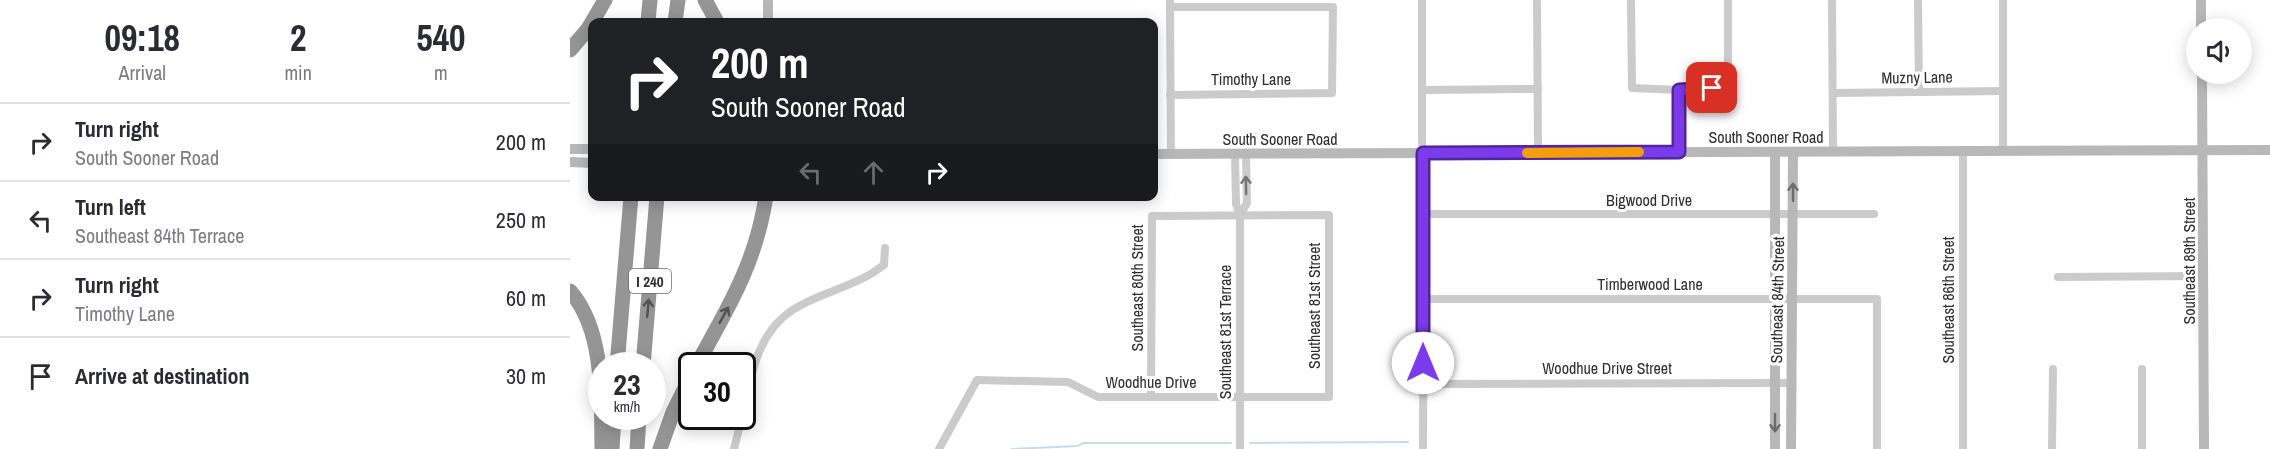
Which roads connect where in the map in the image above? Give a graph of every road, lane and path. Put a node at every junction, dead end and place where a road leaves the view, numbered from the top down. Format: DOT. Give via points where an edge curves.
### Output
graph roads {
  1 [pos="605,0"];
  2 [pos="650,0"];
  3 [pos="678,0"];
  4 [pos="705,0"];
  5 [pos="768,0"];
  6 [pos="1422,0"];
  7 [pos="1537,0"];
  8 [pos="1631,0"];
  9 [pos="1728,0"];
  10 [pos="1832,0"];
  11 [pos="1918,0"];
  12 [pos="2003,0"];
  13 [pos="2201,0"];
  14 [pos="1170,3"];
  15 [pos="594,18"];
  16 [pos="648,18"];
  17 [pos="676,18"];
  18 [pos="715,18"];
  19 [pos="768,18"];
  20 [pos="2201,18"];
  21 [pos="588,28"];
  22 [pos="570,50"];
  23 [pos="2202,84"];
  24 [pos="1538,89"];
  25 [pos="1422,90"];
  26 [pos="1679,90"];
  27 [pos="2003,91"];
  28 [pos="1918,92"];
  29 [pos="1833,93"];
  30 [pos="1170,95"];
  31 [pos="570,149"];
  32 [pos="588,149"];
  33 [pos="2203,150"];
  34 [pos="2270,150"];
  35 [pos="1963,151"];
  36 [pos="2003,151"];
  37 [pos="1679,152"];
  38 [pos="1775,152"];
  39 [pos="1793,152"];
  40 [pos="1833,152"];
  41 [pos="1241,153"];
  42 [pos="1423,153"];
  43 [pos="1538,153"];
  44 [pos="1158,154"];
  45 [pos="1171,154"];
  46 [pos="570,162"];
  47 [pos="588,163"];
  48 [pos="631,201"];
  49 [pos="657,201"];
  50 [pos="765,201"];
  51 [pos="1423,214"];
  52 [pos="1775,214"];
  53 [pos="1793,214"];
  54 [pos="1874,214"];
  55 [pos="1240,215"];
  56 [pos="885,248"];
  57 [pos="2204,276"];
  58 [pos="2058,277"];
  59 [pos="570,291"];
  60 [pos="1423,299"];
  61 [pos="1775,299"];
  62 [pos="1793,299"];
  63 [pos="619,352"];
  64 [pos="644,352"];
  65 [pos="703,352"];
  66 [pos="756,363"];
  67 [pos="2053,369"];
  68 [pos="2142,369"];
  69 [pos="1791,383"];
  70 [pos="1423,384"];
  71 [pos="1774,384"];
  72 [pos="1151,397"];
  73 [pos="1240,397"];
  74 [pos="1329,397"];
  75 [pos="678,402"];
  76 [pos="613,430"];
  77 [pos="638,430"];
  78 [pos="739,430"];
  79 [pos="602,449"];
  80 [pos="612,449"];
  81 [pos="637,449"];
  82 [pos="660,449"];
  83 [pos="734,449"];
  84 [pos="939,449"];
  85 [pos="1240,449"];
  86 [pos="1423,449"];
  87 [pos="1775,449"];
  88 [pos="1791,449"];
  89 [pos="1877,449"];
  90 [pos="1963,449"];
  91 [pos="2052,449"];
  92 [pos="2142,449"];
  93 [pos="2204,449"];
  1 -- 15 [label="highway"];
  2 -- 16 [label="highway"];
  3 -- 17 [label="highway"];
  4 -- 18 [label="highway"];
  5 -- 19 [label="main road"];
  6 -- 25 [label="street"];
  7 -- 24 [label="street"];
  8 -- 26 [label="street" via="1632,88"];
  9 -- 26 [label="street" via="1728,88"];
  10 -- 29 [label="street"];
  11 -- 28 [label="street"];
  12 -- 27 [label="street"];
  13 -- 20 [label="main road"];
  14 -- 30 [label="street"];
  14 -- 30 [label="street, Timothy Lane" via="1333,7 1334,78 1332,93"];
  21 -- 22 [label="highway"];
  23 -- 33 [label="main road, Southeast 89th Street"];
  24 -- 25 [label="street"];
  24 -- 43 [label="street"];
  25 -- 42 [label="street"];
  26 -- 37 [label="street"];
  27 -- 28 [label="street, Muzny Lane"];
  27 -- 36 [label="street"];
  28 -- 29 [label="street, Muzny Lane"];
  29 -- 40 [label="street"];
  30 -- 45 [label="street"];
  31 -- 32 [label="main road"];
  33 -- 34 [label="main road, South Sooner Road"];
  33 -- 36 [label="main road, South Sooner Road"];
  33 -- 57 [label="main road, Southeast 89th Street"];
  35 -- 36 [label="main road, South Sooner Road"];
  35 -- 40 [label="main road, South Sooner Road"];
  35 -- 90 [label="street, Southeast 86th Street"];
  37 -- 38 [label="main road, South Sooner Road"];
  37 -- 43 [label="main road, South Sooner Road"];
  38 -- 39 [label="main road, South Sooner Road"];
  38 -- 52 [label="main road, Southeast 84th Street"];
  39 -- 40 [label="main road, South Sooner Road"];
  53 -- 39 [label="main road, Southeast 84th Street, one-way"];
  41 -- 42 [label="main road, South Sooner Road"];
  41 -- 45 [label="main road, South Sooner Road"];
  41 -- 55 [label="street, Southeast 81st Terrace" via="1236,204"];
  42 -- 43 [label="main road, South Sooner Road"];
  42 -- 51 [label="street"];
  44 -- 45 [label="main road, South Sooner Road"];
  46 -- 47 [label="main road"];
  48 -- 63 [label="highway, I 240"];
  64 -- 49 [label="highway, I 240, one-way"];
  65 -- 50 [label="highway, one-way" via="746,272 756,247"];
  51 -- 52 [label="street, Bigwood Drive"];
  51 -- 60 [label="street"];
  52 -- 53 [label="street, Bigwood Drive"];
  52 -- 61 [label="main road, Southeast 84th Street"];
  53 -- 54 [label="street, Bigwood Drive"];
  53 -- 62 [label="main road, Southeast 84th Street"];
  55 -- 72 [label="street, Southeast 80th Street" via="1152,216"];
  55 -- 73 [label="street, Southeast 81st Terrace"];
  55 -- 74 [label="street, Southeast 81st Street" via="1329,215"];
  56 -- 66 [label="street" via="884,265 872,274 809,300 780,320 760,348"];
  57 -- 58 [label="street"];
  57 -- 93 [label="main road, Southeast 89th Street"];
  59 -- 79 [label="highway" via="586,313 596,346"];
  60 -- 61 [label="street, Timberwood Lane"];
  60 -- 70 [label="street"];
  61 -- 62 [label="street, Timberwood Lane"];
  61 -- 71 [label="main road, Southeast 84th Street"];
  62 -- 69 [label="main road, Southeast 84th Street"];
  62 -- 89 [label="street, Timberwood Lane" via="1877,298"];
  67 -- 91 [label="street"];
  68 -- 92 [label="street"];
  69 -- 71 [label="street, Woodhue Drive Street"];
  69 -- 88 [label="main road, Southeast 84th Street"];
  70 -- 71 [label="street, Woodhue Drive Street"];
  70 -- 86 [label="street"];
  71 -- 87 [label="main road, Southeast 84th Street, one-way"];
  72 -- 73 [label="street, Woodhue Drive"];
  72 -- 84 [label="street, Woodhue Drive" via="1098,397 1068,382 977,380"];
  73 -- 74 [label="street, Woodhue Drive"];
  73 -- 85 [label="street, Southeast 81st Terrace"];
  75 -- 82 [label="highway"];
  76 -- 80 [label="highway"];
  77 -- 81 [label="highway"];
  78 -- 83 [label="street"];
}
